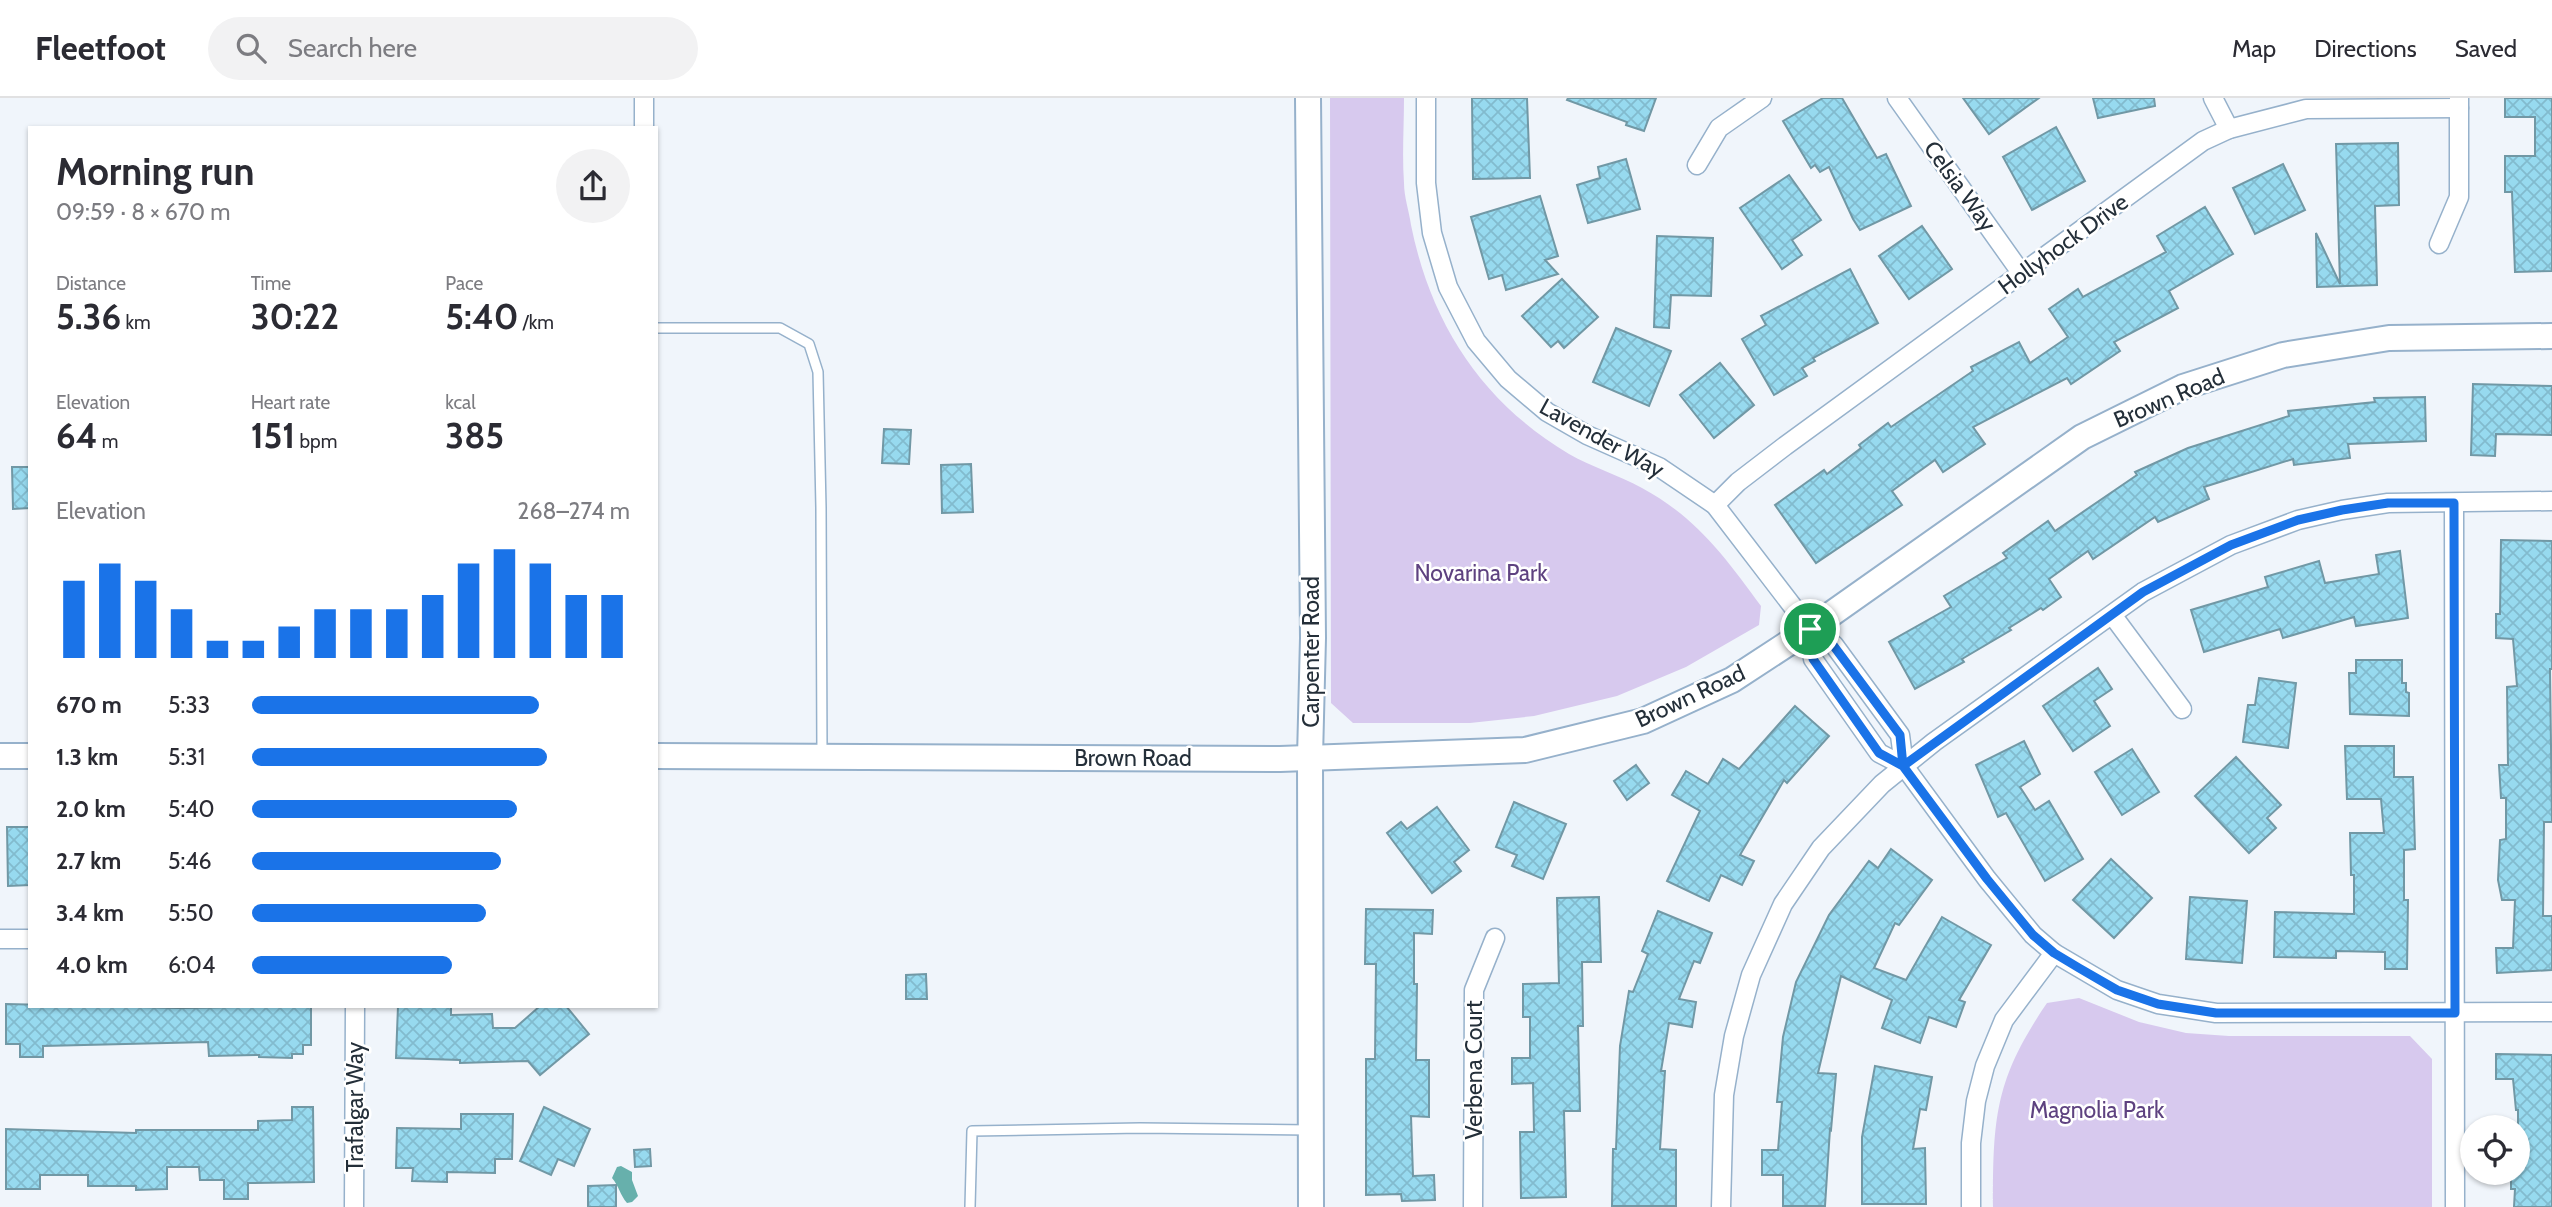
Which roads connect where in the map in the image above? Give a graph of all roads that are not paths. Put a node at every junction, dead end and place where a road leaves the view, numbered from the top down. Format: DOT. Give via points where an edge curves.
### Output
graph roads {
  1 [pos="644,98"];
  2 [pos="1308,98"];
  3 [pos="1426,98"];
  4 [pos="1762,98"];
  5 [pos="1897,98"];
  6 [pos="2213,98"];
  7 [pos="2459,103"];
  8 [pos="644,126"];
  9 [pos="2229,129"];
  10 [pos="1697,165"];
  11 [pos="2440,244"];
  12 [pos="2022,274"];
  13 [pos="658,328"];
  14 [pos="2552,336"];
  15 [pos="2552,501"];
  16 [pos="2454,503"];
  17 [pos="1715,505"];
  18 [pos="2113,616"];
  19 [pos="1810,629"];
  20 [pos="2182,709"];
  21 [pos="0,755"];
  22 [pos="28,755"];
  23 [pos="658,755"];
  24 [pos="1310,757"];
  25 [pos="822,758"];
  26 [pos="1903,766"];
  27 [pos="1495,938"];
  28 [pos="0,939"];
  29 [pos="28,939"];
  30 [pos="2054,953"];
  31 [pos="355,1008"];
  32 [pos="2552,1012"];
  33 [pos="2455,1013"];
  34 [pos="1311,1130"];
  35 [pos="354,1207"];
  36 [pos="970,1207"];
  37 [pos="1311,1207"];
  38 [pos="1473,1207"];
  39 [pos="1721,1207"];
  40 [pos="1971,1207"];
  41 [pos="2455,1207"];
  1 -- 8 [label="street"];
  2 -- 24 [label="street, Carpenter Road"];
  3 -- 17 [label="street, Lavender Way" via="1426,183 1432,233 1448,287 1476,341 1508,379 1547,412 1659,467"];
  4 -- 10 [label="street" via="1720,128"];
  5 -- 12 [label="street, Celsia Way"];
  6 -- 9 [label="street"];
  7 -- 9 [label="street, Hollyhock Drive" via="2306,109"];
  7 -- 11 [label="street" via="2459,197"];
  9 -- 12 [label="street, Hollyhock Drive" via="2203,141"];
  12 -- 17 [label="street, Hollyhock Drive" via="1785,446"];
  13 -- 25 [label="lane" via="780,328 809,344 818,372"];
  14 -- 19 [label="street, Brown Road" via="2389,338 2283,355 2183,387 2082,437"];
  15 -- 16 [label="street"];
  16 -- 18 [label="street" via="2388,503 2298,520 2231,545 2143,592"];
  16 -- 33 [label="street"];
  17 -- 19 [label="street, Lavender Way"];
  18 -- 20 [label="street"];
  18 -- 26 [label="street"];
  19 -- 24 [label="street, Brown Road" via="1732,680 1643,722 1525,750"];
  19 -- 26 [label="street, Lavender Way" via="1833,645 1900,735"];
  19 -- 26 [label="street, Lavender Way" via="1813,659 1879,753"];
  21 -- 22 [label="street"];
  23 -- 25 [label="street, Brown Road"];
  24 -- 25 [label="street, Brown Road"];
  24 -- 34 [label="street, Carpenter Road"];
  26 -- 30 [label="street, Lavender Way" via="1994,889"];
  26 -- 39 [label="street" via="1821,848 1783,904 1751,975 1724,1095"];
  27 -- 38 [label="street, Verbena Court" via="1474,990"];
  28 -- 29 [label="street"];
  30 -- 33 [label="street, Lavender Way" via="2117,990 2158,1004 2216,1013"];
  30 -- 40 [label="street" via="2004,1020 1985,1066 1971,1143"];
  31 -- 35 [label="street, Trafalgar Way"];
  32 -- 33 [label="street, Lavender Way"];
  33 -- 41 [label="street"];
  34 -- 36 [label="lane" via="972,1131"];
  34 -- 37 [label="street, Carpenter Road"];
}
